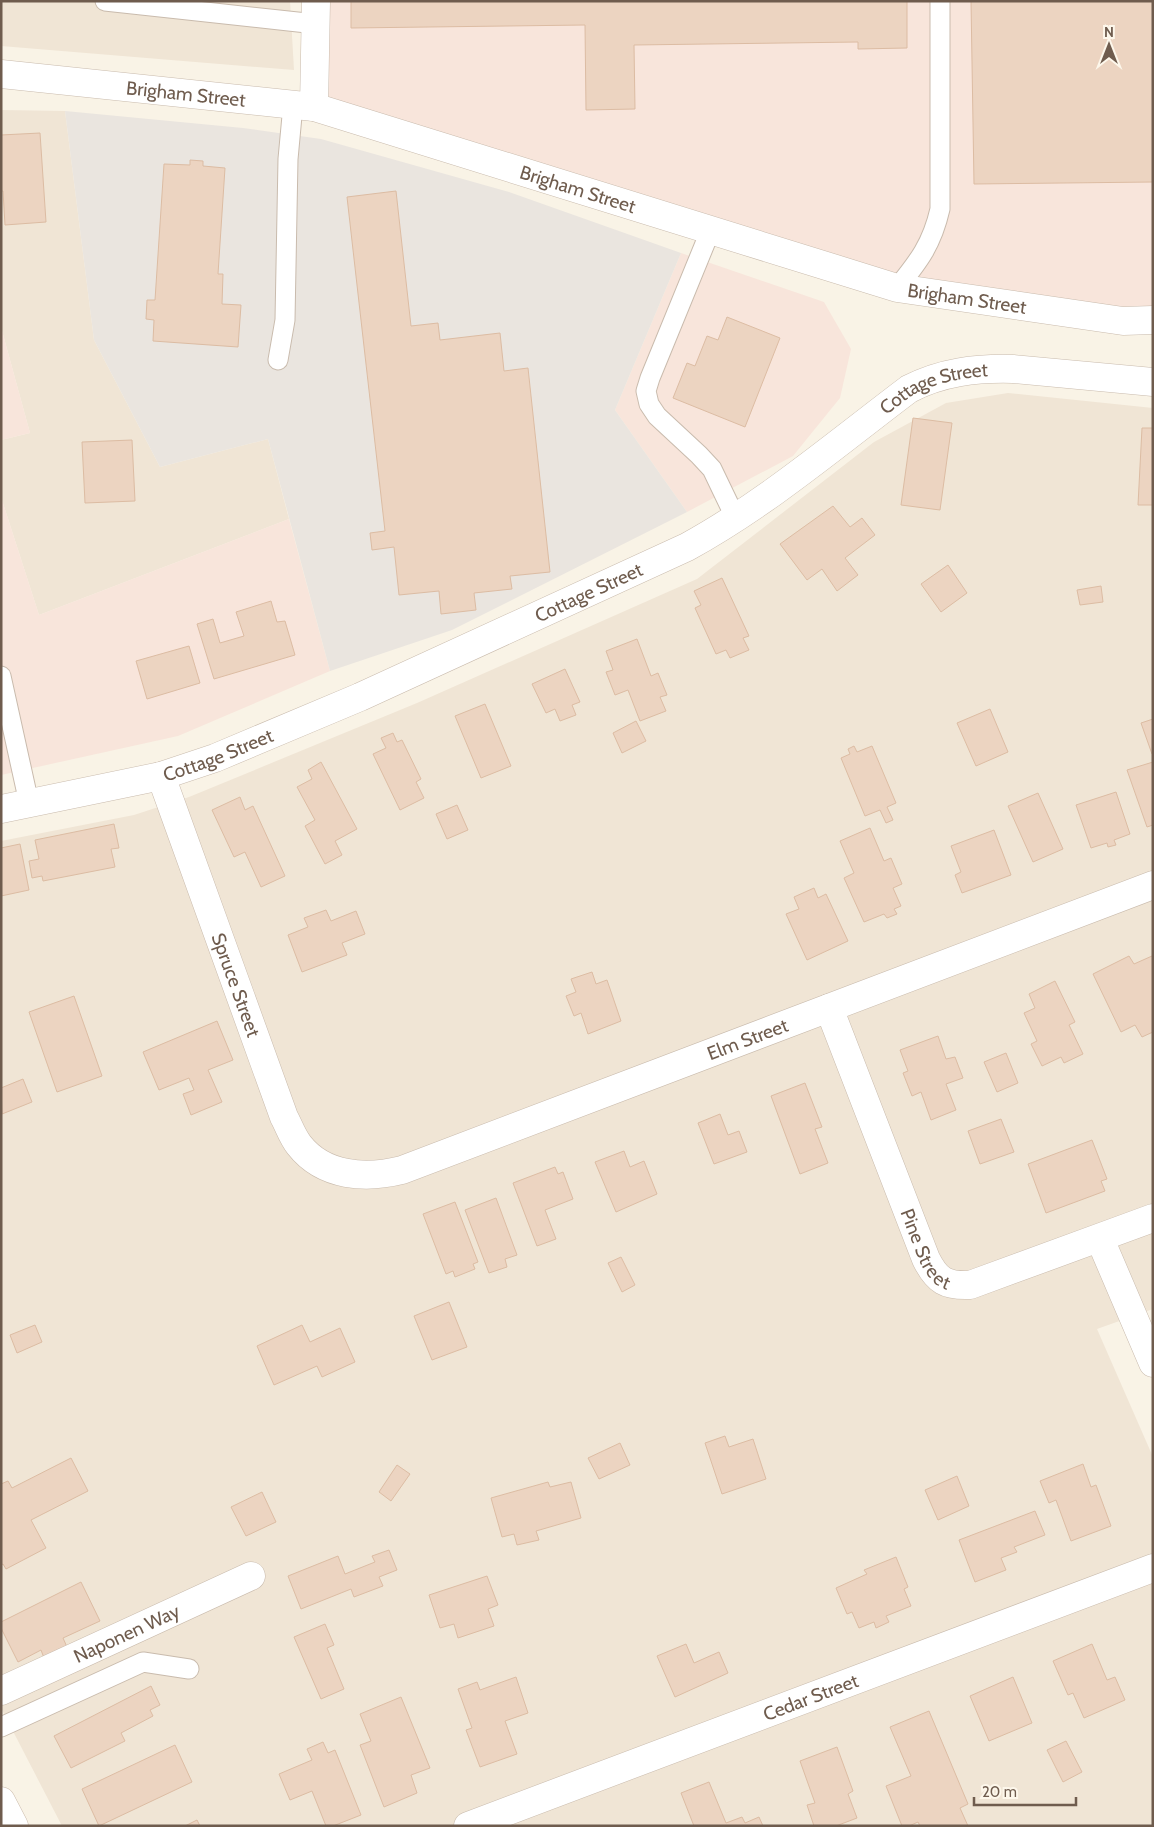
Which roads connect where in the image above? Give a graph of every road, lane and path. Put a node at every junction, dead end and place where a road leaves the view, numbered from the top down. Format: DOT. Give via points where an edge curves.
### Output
graph roads {
  1 [pos="104,1"];
  2 [pos="940,1"];
  3 [pos="316,13"];
  4 [pos="1,74"];
  5 [pos="304,106"];
  6 [pos="711,229"];
  7 [pos="897,288"];
  8 [pos="1153,320"];
  9 [pos="278,360"];
  10 [pos="1153,382"];
  11 [pos="736,519"];
  12 [pos="1,676"];
  13 [pos="161,776"];
  14 [pos="29,803"];
  15 [pos="1,809"];
  16 [pos="1153,884"];
  17 [pos="829,1008"];
  18 [pos="340,1172"];
  19 [pos="1153,1218"];
  20 [pos="1100,1239"];
  21 [pos="1153,1363"];
  22 [pos="1153,1568"];
  23 [pos="251,1576"];
  24 [pos="189,1669"];
  25 [pos="1,1691"];
  26 [pos="1,1727"];
  27 [pos="1,1801"];
  28 [pos="14,1826"];
  29 [pos="468,1826"];
  1 -- 3 [label="lane"];
  2 -- 7 [label="lane" via="940,209 929,244"];
  3 -- 5 [label="street"];
  4 -- 5 [label="street, Brigham Street"];
  5 -- 6 [label="street, Brigham Street"];
  5 -- 9 [label="lane" via="288,159 285,320"];
  6 -- 7 [label="street, Brigham Street"];
  6 -- 11 [label="lane" via="646,391 657,416 712,469"];
  7 -- 8 [label="street, Brigham Street" via="1123,321"];
  10 -- 11 [label="street, Cottage Street" via="990,368 944,374 909,389"];
  11 -- 13 [label="street, Cottage Street" via="687,547 360,697 215,758"];
  12 -- 14 [label="lane"];
  13 -- 14 [label="street, Cottage Street"];
  13 -- 18 [label="street, Spruce Street" via="284,1117 299,1145 310,1157"];
  14 -- 15 [label="street, Cottage Street"];
  16 -- 17 [label="street, Elm Street"];
  17 -- 18 [label="street, Elm Street" via="402,1170 370,1176"];
  17 -- 20 [label="street, Pine Street" via="926,1259 932,1272 943,1282 956,1286 970,1285"];
  19 -- 20 [label="street, Pine Street"];
  20 -- 21 [label="street"];
  22 -- 29 [label="street, Cedar Street"];
  23 -- 25 [label="street, Naponen Way"];
  24 -- 26 [label="lane" via="143,1662"];
  27 -- 28 [label="street"];
}
